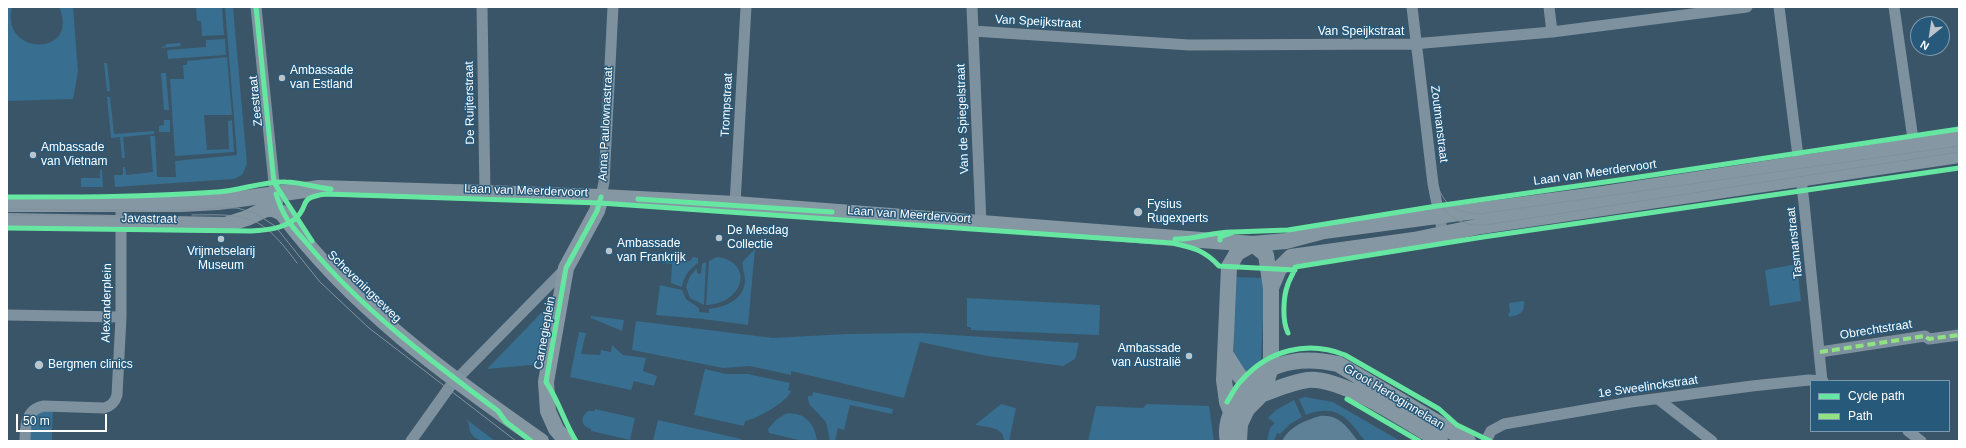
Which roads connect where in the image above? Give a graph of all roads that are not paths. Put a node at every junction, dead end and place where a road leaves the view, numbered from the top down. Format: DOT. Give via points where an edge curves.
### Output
graph roads {
  1 [pos="256,7"];
  2 [pos="482,7"];
  3 [pos="613,7"];
  4 [pos="746,7"];
  5 [pos="972,7"];
  6 [pos="1412,7"];
  7 [pos="1550,7"];
  8 [pos="1747,7"];
  9 [pos="1779,7"];
  10 [pos="1894,7"];
  11 [pos="973,31"];
  12 [pos="1552,32"];
  13 [pos="1416,44"];
  14 [pos="1959,139"];
  15 [pos="1914,146"];
  16 [pos="1959,155"];
  17 [pos="1800,170"];
  18 [pos="485,193"];
  19 [pos="276,194"];
  20 [pos="601,197"];
  21 [pos="7,204"];
  22 [pos="121,204"];
  23 [pos="735,204"];
  24 [pos="282,213"];
  25 [pos="1438,216"];
  26 [pos="7,221"];
  27 [pos="121,223"];
  28 [pos="981,224"];
  29 [pos="1443,234"];
  30 [pos="1253,244"];
  31 [pos="566,268"];
  32 [pos="1271,288"];
  33 [pos="7,315"];
  34 [pos="121,317"];
  35 [pos="1959,335"];
  36 [pos="1820,352"];
  37 [pos="1226,355"];
  38 [pos="1271,368"];
  39 [pos="457,380"];
  40 [pos="1823,380"];
  41 [pos="1810,382"];
  42 [pos="1256,392"];
  43 [pos="1658,399"];
  44 [pos="1231,412"];
  45 [pos="1909,432"];
  46 [pos="25,441"];
  47 [pos="411,441"];
  48 [pos="541,441"];
  49 [pos="566,441"];
  50 [pos="1228,441"];
  51 [pos="1239,441"];
  52 [pos="1440,441"];
  53 [pos="1468,441"];
  54 [pos="1486,441"];
  55 [pos="1712,441"];
  56 [pos="1921,441"];
  1 -- 19 [label="street, Zeestraat"];
  2 -- 18 [label="street, De Ruijterstraat"];
  3 -- 20 [label="street, Anna Paulownastraat" via="604,182"];
  4 -- 23 [label="street, Trompstraat"];
  5 -- 11 [label="street, Van de Spiegelstraat"];
  6 -- 13 [label="street, Zoutmanstraat"];
  7 -- 12 [label="street"];
  8 -- 12 [label="street, Van Speijkstraat"];
  9 -- 17 [label="street, Tasmanstraat"];
  10 -- 15 [label="street"];
  11 -- 13 [label="street, Van Speijkstraat" via="1189,45"];
  11 -- 28 [label="street, Van de Spiegelstraat"];
  12 -- 13 [label="street, Van Speijkstraat"];
  13 -- 25 [label="street, Zoutmanstraat"];
  14 -- 15 [label="street, Laan van Meerdervoort"];
  15 -- 17 [label="street, Laan van Meerdervoort"];
  16 -- 17 [label="street, Laan van Meerdervoort"];
  17 -- 25 [label="street, Laan van Meerdervoort"];
  17 -- 29 [label="street, Laan van Meerdervoort"];
  17 -- 36 [label="street, Tasmanstraat"];
  18 -- 19 [label="street, Laan van Meerdervoort" via="319,188"];
  18 -- 20 [label="street, Laan van Meerdervoort"];
  19 -- 22 [label="street, Javastraat" via="218,202"];
  19 -- 24 [label="street, Scheveningseweg"];
  20 -- 23 [label="street, Laan van Meerdervoort"];
  20 -- 31 [label="street, Anna Paulownastraat" via="597,211"];
  21 -- 22 [label="street, Javastraat"];
  22 -- 27 [label="street, Alexanderplein"];
  23 -- 28 [label="street, Laan van Meerdervoort"];
  24 -- 27 [label="street, Javastraat" via="274,208 266,209 225,225"];
  24 -- 39 [label="street, Scheveningseweg" via="325,266 382,321"];
  25 -- 29 [label="street, Zoutmanstraat"];
  25 -- 30 [label="street, Laan van Meerdervoort" via="1324,231 1286,241"];
  26 -- 27 [label="street, Javastraat"];
  27 -- 34 [label="street, Alexanderplein"];
  28 -- 30 [label="street, Laan van Meerdervoort"];
  29 -- 32 [label="street, Laan van Meerdervoort" via="1291,257 1279,269"];
  30 -- 32 [label="street" via="1266,254"];
  30 -- 37 [label="street" via="1238,253 1229,267"];
  31 -- 39 [label="street, Anna Paulownastraat"];
  31 -- 49 [label="street, Carnegieplein" via="546,382 546,399 550,419"];
  32 -- 38 [label="street"];
  33 -- 34 [label="street"];
  34 -- 46 [label="street, Alexanderplein" via="115,402 110,407 37,407 30,412"];
  35 -- 36 [label="street, Obrechtstraat" via="1929,339 1925,336"];
  36 -- 40 [label="street, Tasmanstraat"];
  37 -- 42 [label="street"];
  37 -- 44 [label="street" via="1224,380"];
  38 -- 42 [label="street, Groot Hertoginnelaan" via="1258,376"];
  38 -- 53 [label="street, Groot Hertoginnelaan" via="1290,361 1304,360 1324,360 1338,364"];
  39 -- 47 [label="street, Anna Paulownastraat"];
  39 -- 48 [label="street"];
  41 -- 43 [label="street, 1e Sweelinckstraat" via="1752,386"];
  42 -- 44 [label="street"];
  42 -- 51 [label="street" via="1240,424"];
  42 -- 52 [label="street, Groot Hertoginnelaan" via="1309,380 1339,385 1362,395"];
  43 -- 54 [label="street, 1e Sweelinckstraat" via="1504,424 1491,431"];
  43 -- 55 [label="street"];
  44 -- 50 [label="street"];
  45 -- 56 [label="street"];
}
